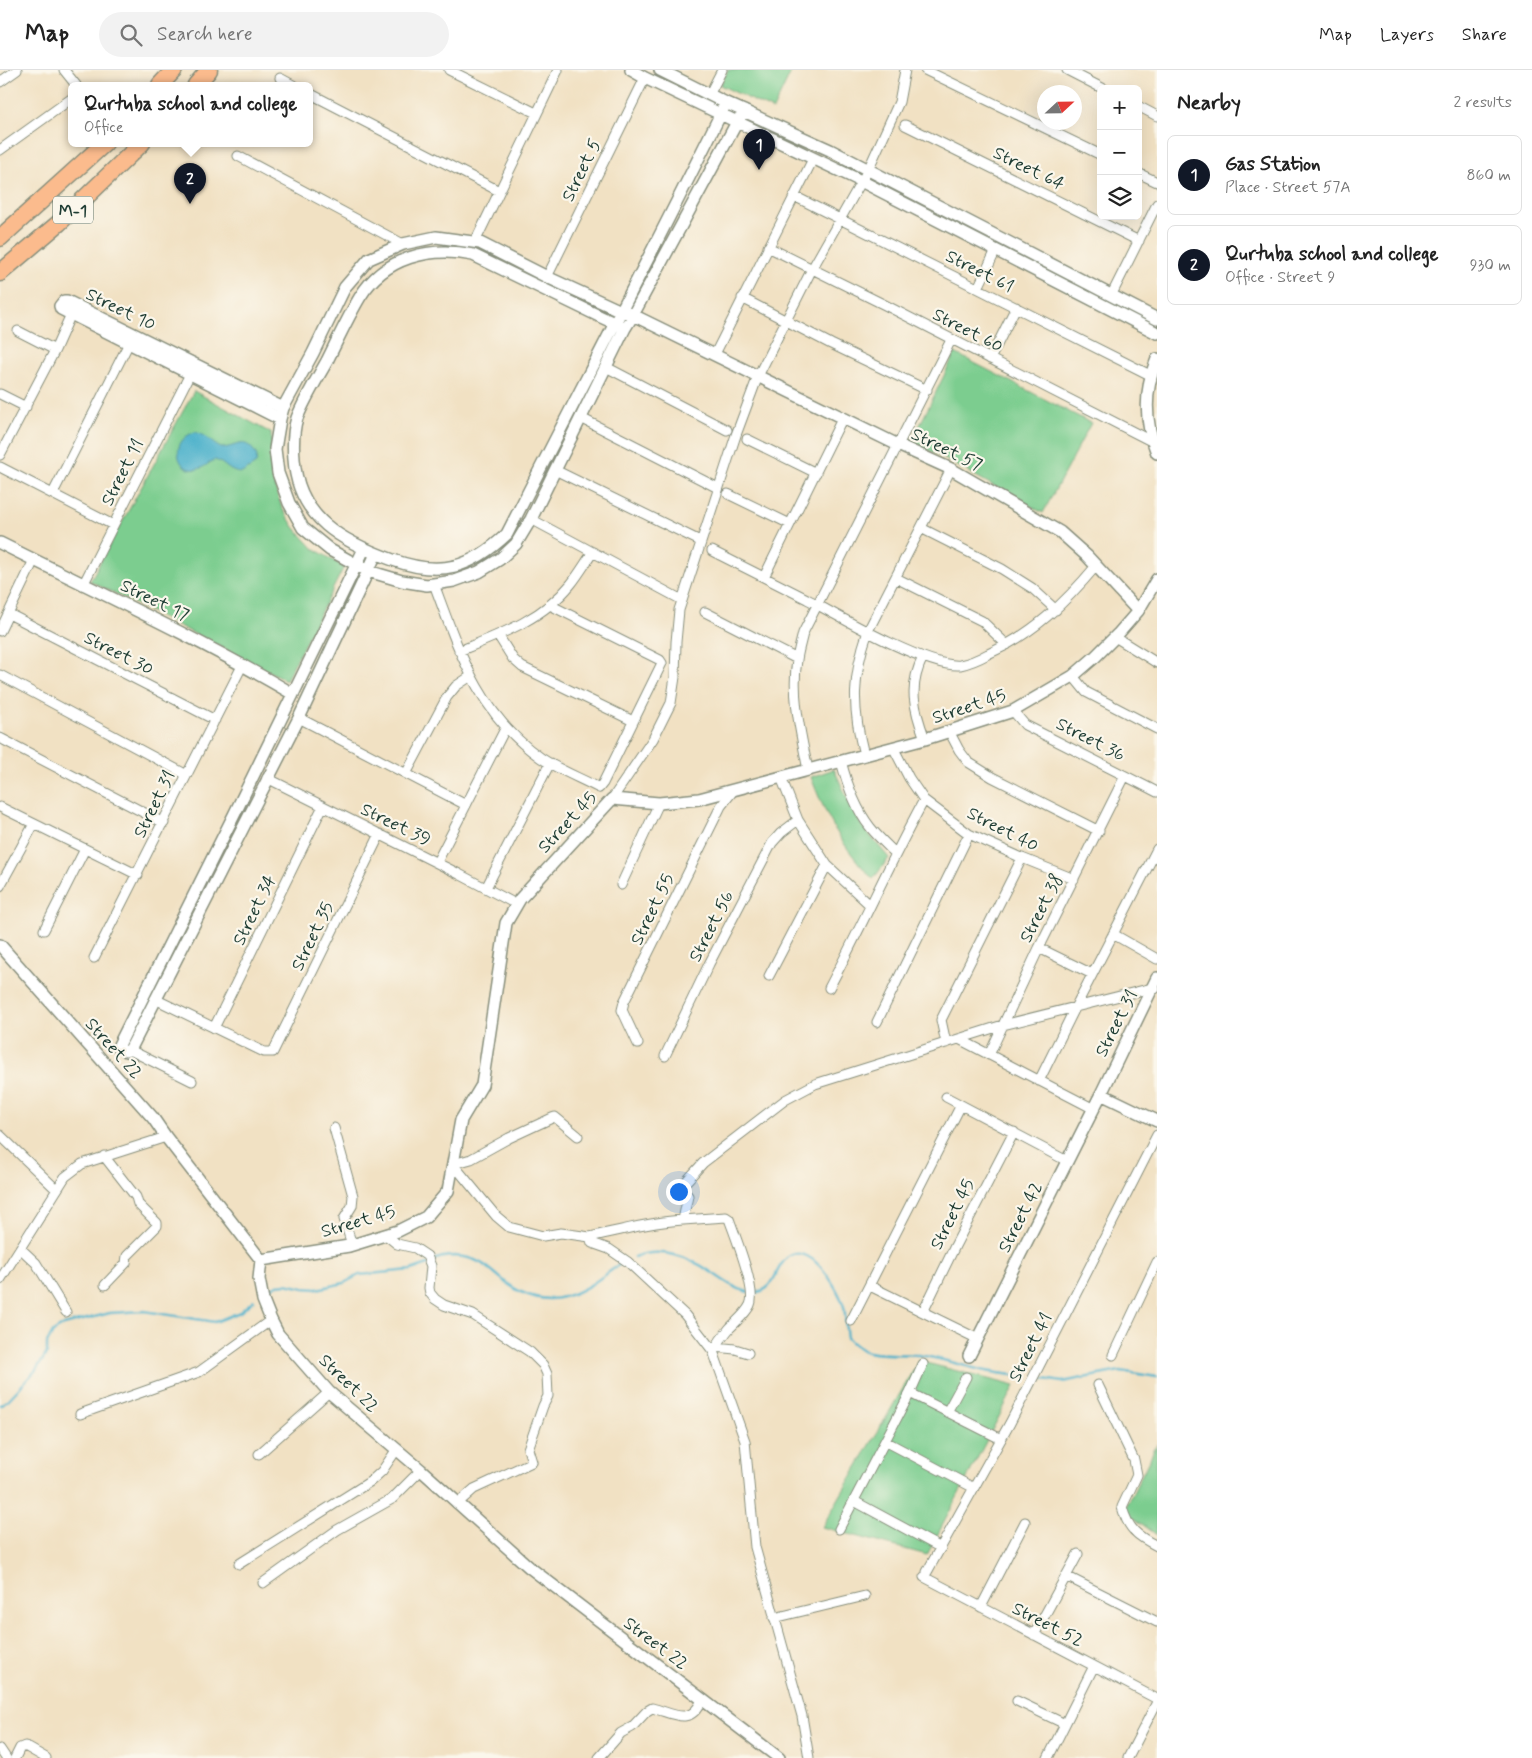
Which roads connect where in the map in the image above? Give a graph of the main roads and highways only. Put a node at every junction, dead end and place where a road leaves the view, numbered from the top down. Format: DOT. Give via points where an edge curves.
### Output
graph roads {
  1 [pos="174,70"];
  2 [pos="209,70"];
  3 [pos="163,82"];
  4 [pos="199,82"];
  5 [pos="101,147"];
  6 [pos="138,147"];
  7 [pos="0,238"];
  8 [pos="0,273"];
  1 -- 3 [label="highway"];
  2 -- 4 [label="highway"];
  5 -- 7 [label="highway, M-1"];
  6 -- 8 [label="highway, M-1" via="59,223"];
}
